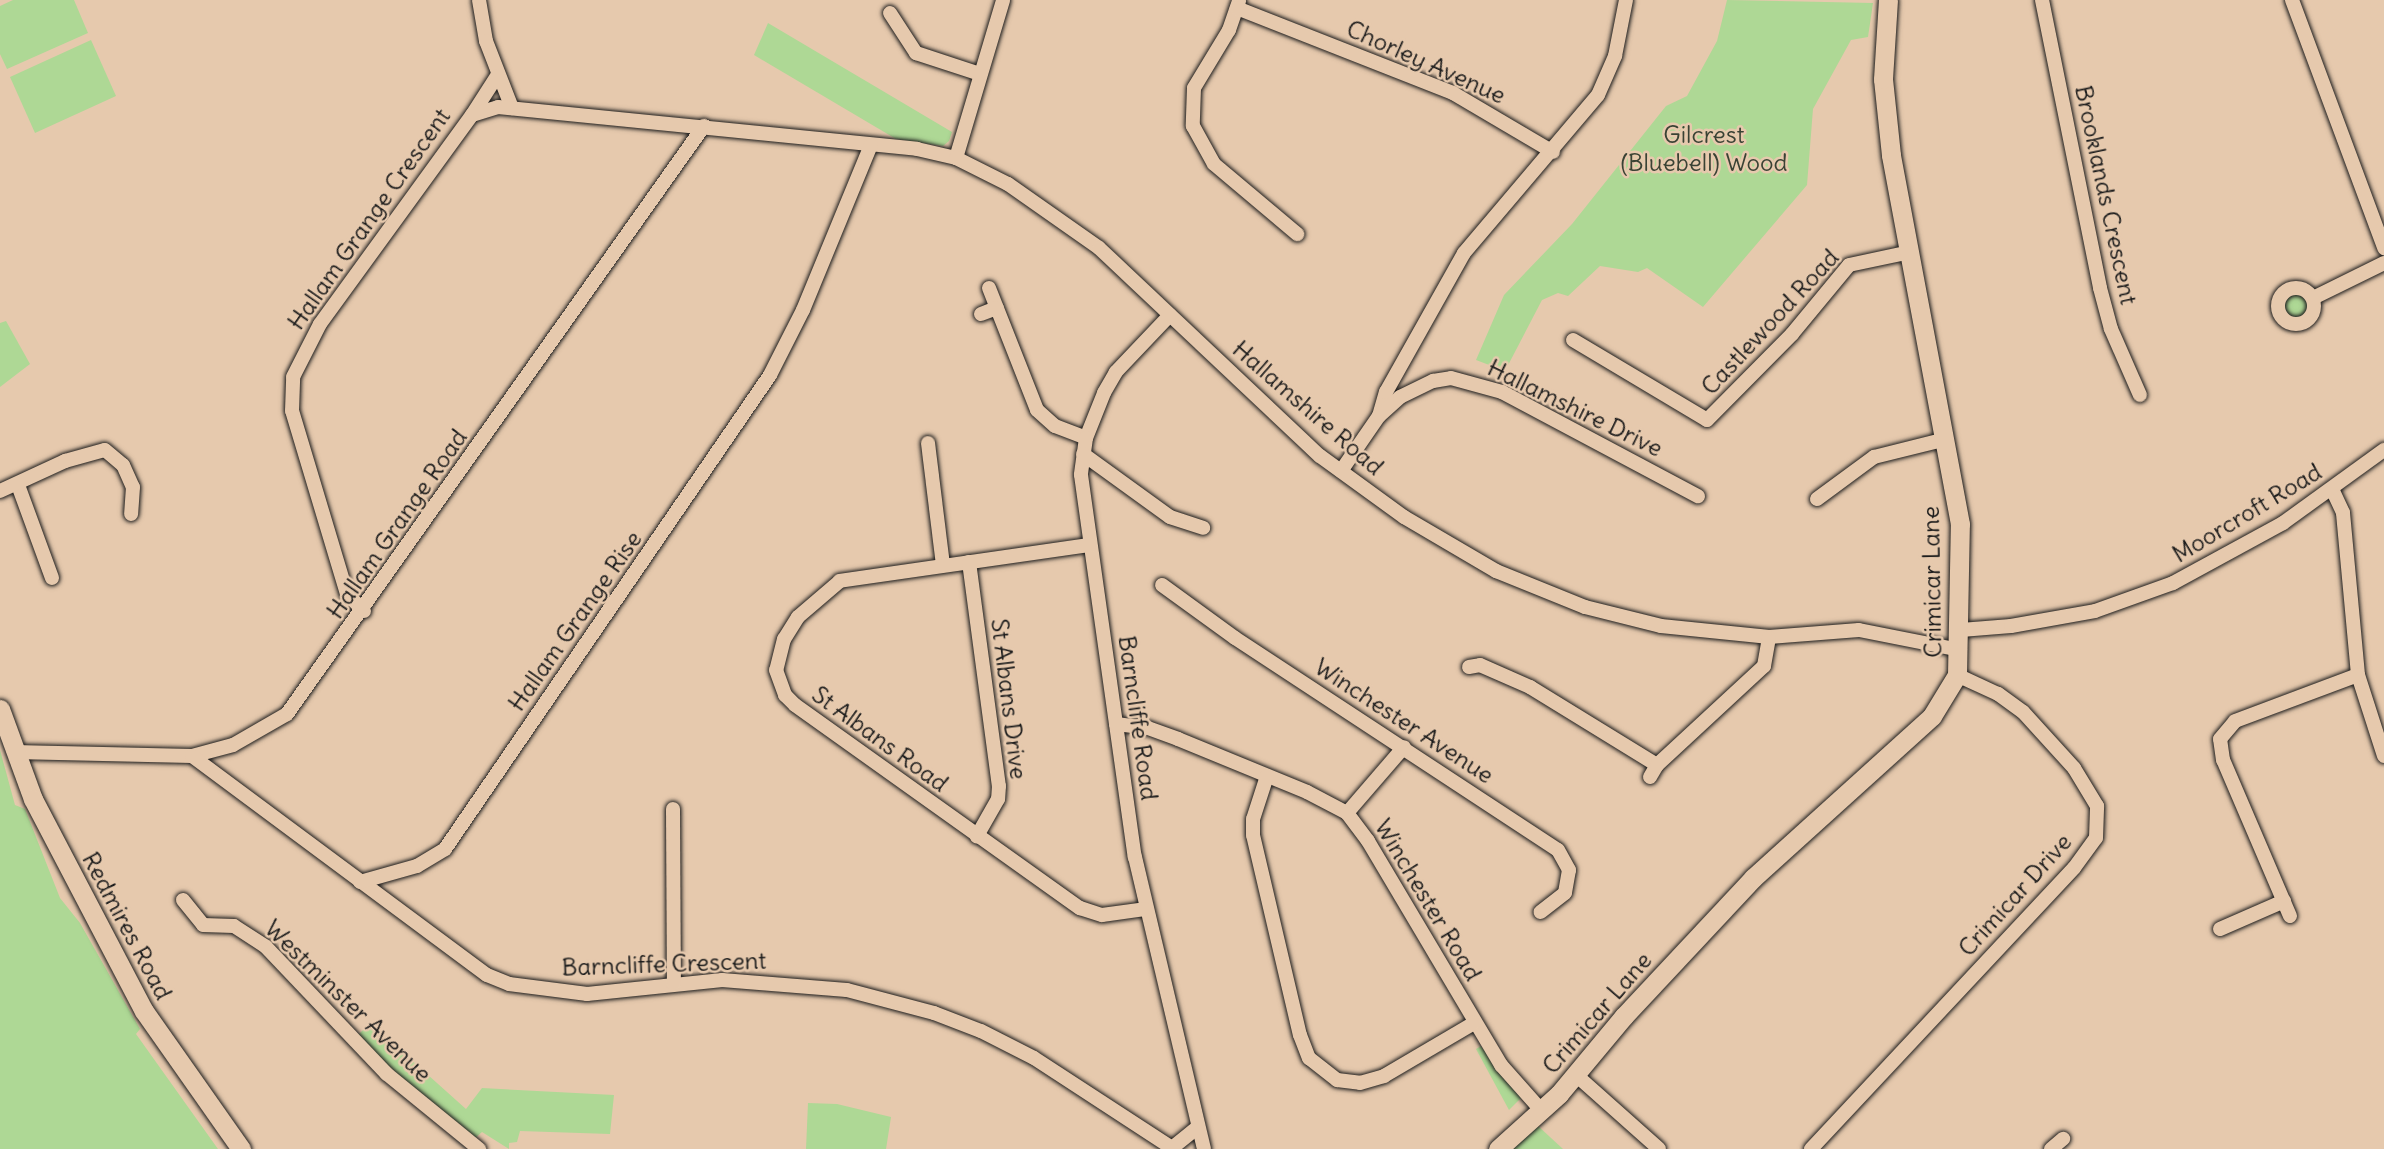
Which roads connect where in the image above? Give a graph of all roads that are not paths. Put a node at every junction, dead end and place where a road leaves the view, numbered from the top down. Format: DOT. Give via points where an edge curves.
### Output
graph roads {
  1 [pos="479,0"];
  2 [pos="1003,0"];
  3 [pos="1626,0"];
  4 [pos="1888,0"];
  5 [pos="2042,0"];
  6 [pos="2292,0"];
  7 [pos="1238,4"];
  8 [pos="890,13"];
  9 [pos="980,74"];
  10 [pos="497,76"];
  11 [pos="512,108"];
  12 [pos="472,115"];
  13 [pos="704,126"];
  14 [pos="871,145"];
  15 [pos="1553,152"];
  16 [pos="956,158"];
  17 [pos="1297,234"];
  18 [pos="2384,248"];
  19 [pos="1910,252"];
  20 [pos="2384,263"];
  21 [pos="989,288"];
  22 [pos="2313,298"];
  23 [pos="997,308"];
  24 [pos="981,314"];
  25 [pos="1170,315"];
  26 [pos="1573,340"];
  27 [pos="1394,379"];
  28 [pos="2140,395"];
  29 [pos="1399,397"];
  30 [pos="1379,416"];
  31 [pos="1086,438"];
  32 [pos="1946,439"];
  33 [pos="928,443"];
  34 [pos="2384,450"];
  35 [pos="1083,454"];
  36 [pos="1341,471"];
  37 [pos="18,485"];
  38 [pos="2332,489"];
  39 [pos="0,491"];
  40 [pos="1698,496"];
  41 [pos="1816,499"];
  42 [pos="131,514"];
  43 [pos="1203,528"];
  44 [pos="1089,545"];
  45 [pos="969,562"];
  46 [pos="943,565"];
  47 [pos="52,578"];
  48 [pos="1162,585"];
  49 [pos="364,611"];
  50 [pos="1769,637"];
  51 [pos="1960,640"];
  52 [pos="1469,667"];
  53 [pos="1957,674"];
  54 [pos="2358,675"];
  55 [pos="0,709"];
  56 [pos="1115,724"];
  57 [pos="1404,747"];
  58 [pos="14,752"];
  59 [pos="191,756"];
  60 [pos="2384,756"];
  61 [pos="1267,776"];
  62 [pos="673,810"];
  63 [pos="1347,813"];
  64 [pos="977,836"];
  65 [pos="360,883"];
  66 [pos="183,900"];
  67 [pos="2284,901"];
  68 [pos="1145,909"];
  69 [pos="1541,912"];
  70 [pos="2290,916"];
  71 [pos="2220,929"];
  72 [pos="674,983"];
  73 [pos="1475,1023"];
  74 [pos="1576,1076"];
  75 [pos="1542,1111"];
  76 [pos="1198,1127"];
  77 [pos="2063,1139"];
  78 [pos="1173,1148"];
  79 [pos="241,1149"];
  80 [pos="480,1149"];
  81 [pos="1204,1149"];
  82 [pos="1498,1149"];
  83 [pos="1659,1149"];
  84 [pos="1811,1149"];
  85 [pos="2051,1149"];
  1 -- 10 [label="street"];
  2 -- 9 [label="street"];
  3 -- 15 [label="street" via="1615,56 1598,95"];
  4 -- 19 [label="street, Crimicar Lane" via="1883,79"];
  5 -- 28 [label="street, Brooklands Crescent" via="2100,288 2111,330"];
  6 -- 18 [label="street"];
  7 -- 15 [label="street, Chorley Avenue" via="1453,93"];
  7 -- 17 [label="street" via="1194,88 1193,126 1214,164"];
  8 -- 9 [label="street" via="916,53"];
  9 -- 16 [label="street"];
  10 -- 11 [label="street"];
  10 -- 12 [label="street"];
  11 -- 12 [label="street, Hallam Grange Crescent"];
  11 -- 13 [label="street, Hallam Grange Crescent"];
  12 -- 49 [label="street, Hallam Grange Crescent" via="320,324 293,377 292,411 347,594"];
  13 -- 14 [label="street, Hallam Grange Crescent"];
  13 -- 49 [label="street, Hallam Grange Road"];
  14 -- 16 [label="street, Hallam Grange Crescent"];
  14 -- 65 [label="street, Hallam Grange Rise" via="803,310 770,375 445,849 417,866"];
  15 -- 27 [label="street" via="1464,253"];
  16 -- 25 [label="street, Hallamshire Road" via="1008,184 1068,226"];
  19 -- 26 [label="street, Castlewood Road" via="1849,265 1792,334 1707,420"];
  19 -- 32 [label="street, Crimicar Lane"];
  20 -- 22 [label="street"];
  21 -- 23 [label="street"];
  23 -- 24 [label="street"];
  23 -- 31 [label="street" via="1037,410 1055,426"];
  25 -- 31 [label="street, Barncliffe Road" via="1116,372"];
  25 -- 36 [label="street, Hallamshire Road"];
  27 -- 29 [label="street"];
  27 -- 30 [label="street"];
  29 -- 30 [label="street, Hallamshire Drive"];
  29 -- 40 [label="street, Hallamshire Drive" via="1433,380 1470,380"];
  30 -- 36 [label="street, Hallamshire Drive"];
  31 -- 35 [label="street, Barncliffe Road"];
  32 -- 41 [label="street" via="1874,457"];
  32 -- 51 [label="street, Crimicar Lane" via="1960,524"];
  33 -- 46 [label="street"];
  34 -- 38 [label="street, Moorcroft Road"];
  35 -- 43 [label="street" via="1170,517"];
  35 -- 44 [label="street, Barncliffe Road"];
  36 -- 50 [label="street, Hallamshire Road" via="1444,542 1549,594 1661,626"];
  37 -- 39 [label="street"];
  37 -- 42 [label="street" via="65,461 105,450 123,465 133,487"];
  37 -- 47 [label="street"];
  38 -- 51 [label="street, Moorcroft Road" via="2234,552 2133,598"];
  38 -- 54 [label="street" via="2343,513"];
  44 -- 45 [label="street, St Albans Road"];
  44 -- 56 [label="street, Barncliffe Road"];
  45 -- 46 [label="street, St Albans Road"];
  45 -- 64 [label="street, St Albans Drive" via="999,786 998,799"];
  46 -- 64 [label="street, St Albans Road" via="829,586 784,639 776,670 794,705"];
  48 -- 57 [label="street, Winchester Avenue"];
  49 -- 59 [label="street, Hallam Grange Road" via="287,714 233,745"];
  50 -- 51 [label="street, Hallamshire Road" via="1859,630"];
  50 -- 52 [label="street" via="1764,666 1653,771 1530,687 1480,665"];
  51 -- 53 [label="street, Crimicar Lane"];
  53 -- 74 [label="street, Crimicar Lane" via="1932,716 1754,878 1624,1016"];
  53 -- 84 [label="street, Crimicar Drive" via="2023,712 2074,768 2097,806 2096,838"];
  54 -- 60 [label="street"];
  54 -- 67 [label="street" via="2235,721 2220,738 2220,749"];
  55 -- 58 [label="street, Redmires Road"];
  56 -- 61 [label="street, Winchester Road" via="1147,728"];
  56 -- 68 [label="street, Barncliffe Road"];
  57 -- 63 [label="street"];
  57 -- 69 [label="street, Winchester Avenue" via="1558,850 1569,870 1566,892"];
  58 -- 59 [label="street, Hallam Grange Road"];
  58 -- 79 [label="street, Redmires Road" via="67,868 144,1011"];
  59 -- 65 [label="street"];
  61 -- 63 [label="street, Winchester Road"];
  61 -- 73 [label="street" via="1255,812 1254,835 1309,1058 1337,1080 1360,1083 1384,1076"];
  62 -- 72 [label="street"];
  63 -- 73 [label="street, Winchester Road"];
  64 -- 68 [label="street, St Albans Road" via="1091,914"];
  65 -- 72 [label="street, Barncliffe Crescent" via="487,975 509,984 587,994"];
  66 -- 80 [label="street, Westminster Avenue" via="203,925 233,926 266,947 387,1074"];
  67 -- 70 [label="street"];
  67 -- 71 [label="street"];
  68 -- 76 [label="street, Barncliffe Road"];
  72 -- 78 [label="street, Barncliffe Crescent" via="722,980 810,985 934,1013 1034,1058"];
  73 -- 75 [label="street, Winchester Road" via="1501,1065"];
  74 -- 75 [label="street, Crimicar Lane"];
  74 -- 83 [label="street"];
  75 -- 82 [label="street, Crimicar Lane"];
  76 -- 78 [label="street, Barncliffe Crescent"];
  76 -- 81 [label="street, Barncliffe Road"];
  77 -- 85 [label="street"];
}
